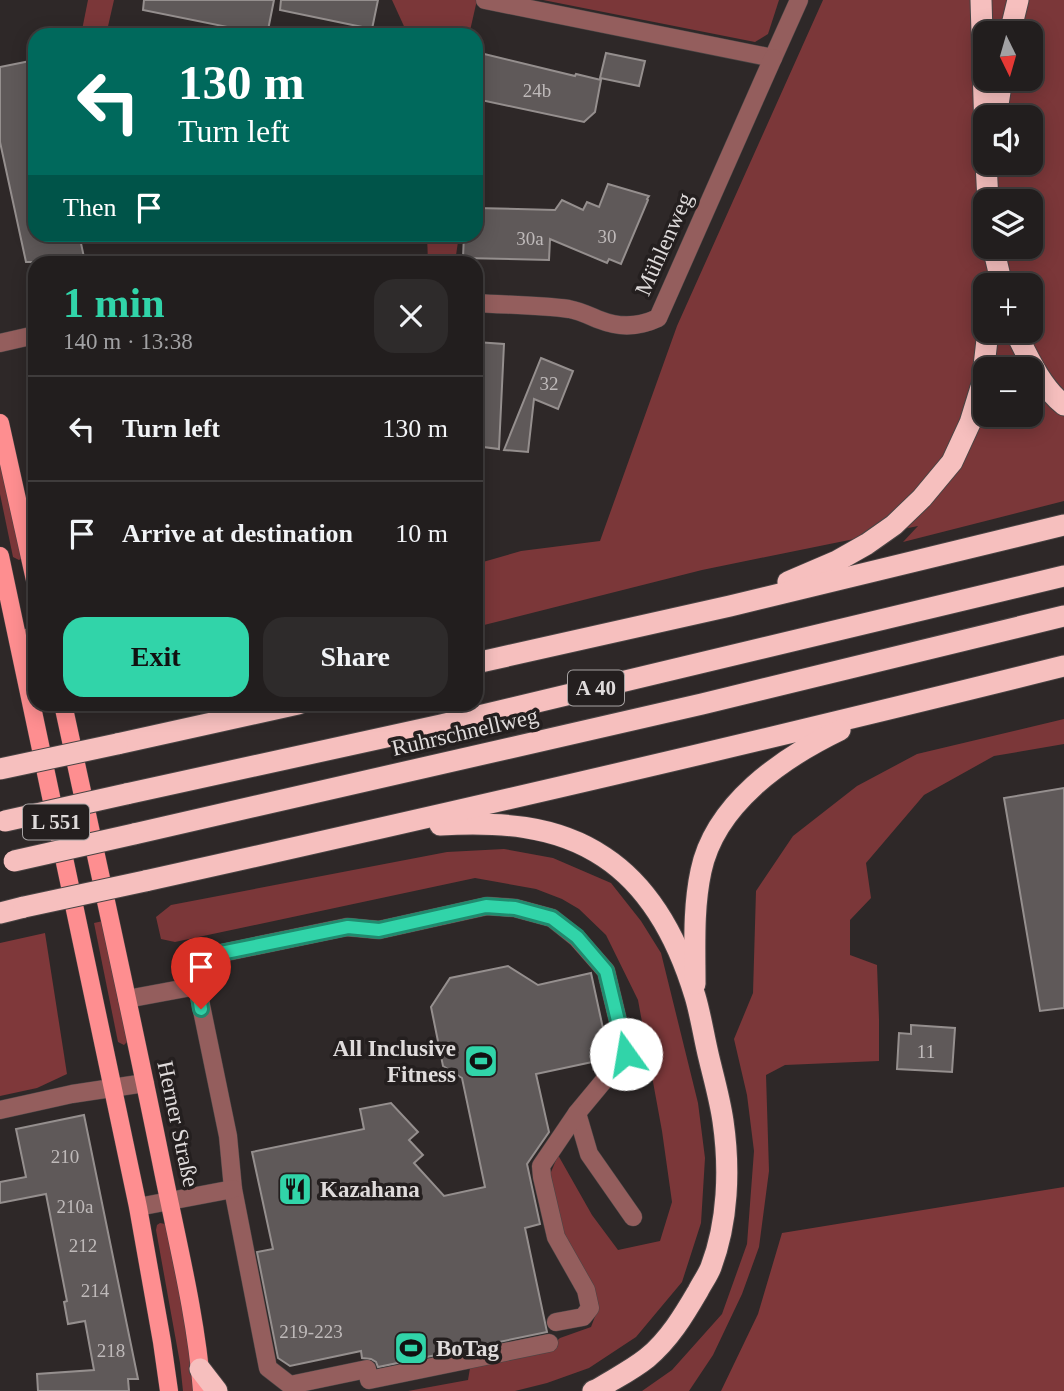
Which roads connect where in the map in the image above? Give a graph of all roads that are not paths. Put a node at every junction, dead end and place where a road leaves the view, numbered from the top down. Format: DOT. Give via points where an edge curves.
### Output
graph roads {
  1 [pos="485,0"];
  2 [pos="799,0"];
  3 [pos="981,0"];
  4 [pos="1018,0"];
  5 [pos="1013,21"];
  6 [pos="774,58"];
  7 [pos="984,105"];
  8 [pos="483,303"];
  9 [pos="28,337"];
  10 [pos="0,343"];
  11 [pos="987,343"];
  12 [pos="1021,343"];
  13 [pos="1064,405"];
  14 [pos="0,423"];
  15 [pos="1064,525"];
  16 [pos="28,549"];
  17 [pos="0,556"];
  18 [pos="1064,576"];
  19 [pos="730,606"];
  20 [pos="1064,616"];
  21 [pos="26,638"];
  22 [pos="483,661"];
  23 [pos="1064,666"];
  24 [pos="892,709"];
  25 [pos="40,711"];
  26 [pos="65,711"];
  27 [pos="266,711"];
  28 [pos="0,769"];
  29 [pos="3,822"];
  30 [pos="348,836"];
  31 [pos="7,862"];
  32 [pos="0,912"];
  33 [pos="197,986"];
  34 [pos="695,996"];
  35 [pos="127,999"];
  36 [pos="145,1083"];
  37 [pos="112,1088"];
  38 [pos="0,1110"];
  39 [pos="577,1114"];
  40 [pos="233,1189"];
  41 [pos="169,1202"];
  42 [pos="138,1207"];
  43 [pos="633,1217"];
  44 [pos="556,1322"];
  45 [pos="549,1343"];
  46 [pos="200,1369"];
  47 [pos="169,1391"];
  48 [pos="202,1391"];
  49 [pos="217,1391"];
  50 [pos="593,1391"];
  1 -- 6 [label="street"];
  2 -- 6 [label="street, Mühlenweg"];
  3 -- 7 [label="highway"];
  4 -- 5 [label="highway"];
  6 -- 8 [label="street, Mühlenweg" via="658,318 627,327 572,310"];
  9 -- 10 [label="street"];
  11 -- 19 [label="highway" via="971,423 952,462 922,498 894,525 837,561"];
  12 -- 13 [label="highway" via="1031,364"];
  14 -- 16 [label="main road"];
  15 -- 19 [label="highway"];
  17 -- 21 [label="main road, L 551"];
  18 -- 29 [label="highway, Ruhrschnellweg / A 40, bridge" via="441,725"];
  19 -- 22 [label="highway"];
  20 -- 31 [label="highway, Ruhrschnellweg / A 40, bridge" via="702,704"];
  23 -- 24 [label="highway"];
  24 -- 30 [label="highway"];
  24 -- 34 [label="highway" via="856,722 788,758 728,815 701,868"];
  25 -- 37 [label="main road, L 551"];
  26 -- 35 [label="main road, Herner Straße / L 551"];
  27 -- 28 [label="highway, bridge"];
  30 -- 32 [label="highway, bridge"];
  30 -- 34 [label="highway" via="482,823 518,825 579,842 638,885 669,935"];
  33 -- 35 [label="street"];
  33 -- 39 [label="street" via="195,971 206,956 348,927 379,930 486,906 552,918 577,937 606,971 626,1054"];
  33 -- 40 [label="street" via="228,1136"];
  34 -- 50 [label="highway" via="723,1120 727,1174 723,1225 710,1269 681,1322 648,1357"];
  35 -- 36 [label="main road, Herner Straße / L 551"];
  36 -- 37 [label="street"];
  36 -- 41 [label="main road, Herner Straße / L 551"];
  37 -- 38 [label="street"];
  37 -- 42 [label="main road, L 551"];
  39 -- 43 [label="street" via="589,1154"];
  39 -- 44 [label="street" via="541,1166 556,1237 586,1290 590,1308 583,1317"];
  40 -- 41 [label="street"];
  40 -- 45 [label="street" via="268,1368 290,1385 367,1369 369,1380"];
  41 -- 42 [label="street"];
  41 -- 46 [label="main road, Herner Straße / L 551"];
  42 -- 47 [label="main road, L 551"];
  46 -- 48 [label="main road, Herner Straße / L 551"];
  46 -- 49 [label="highway"];
}
